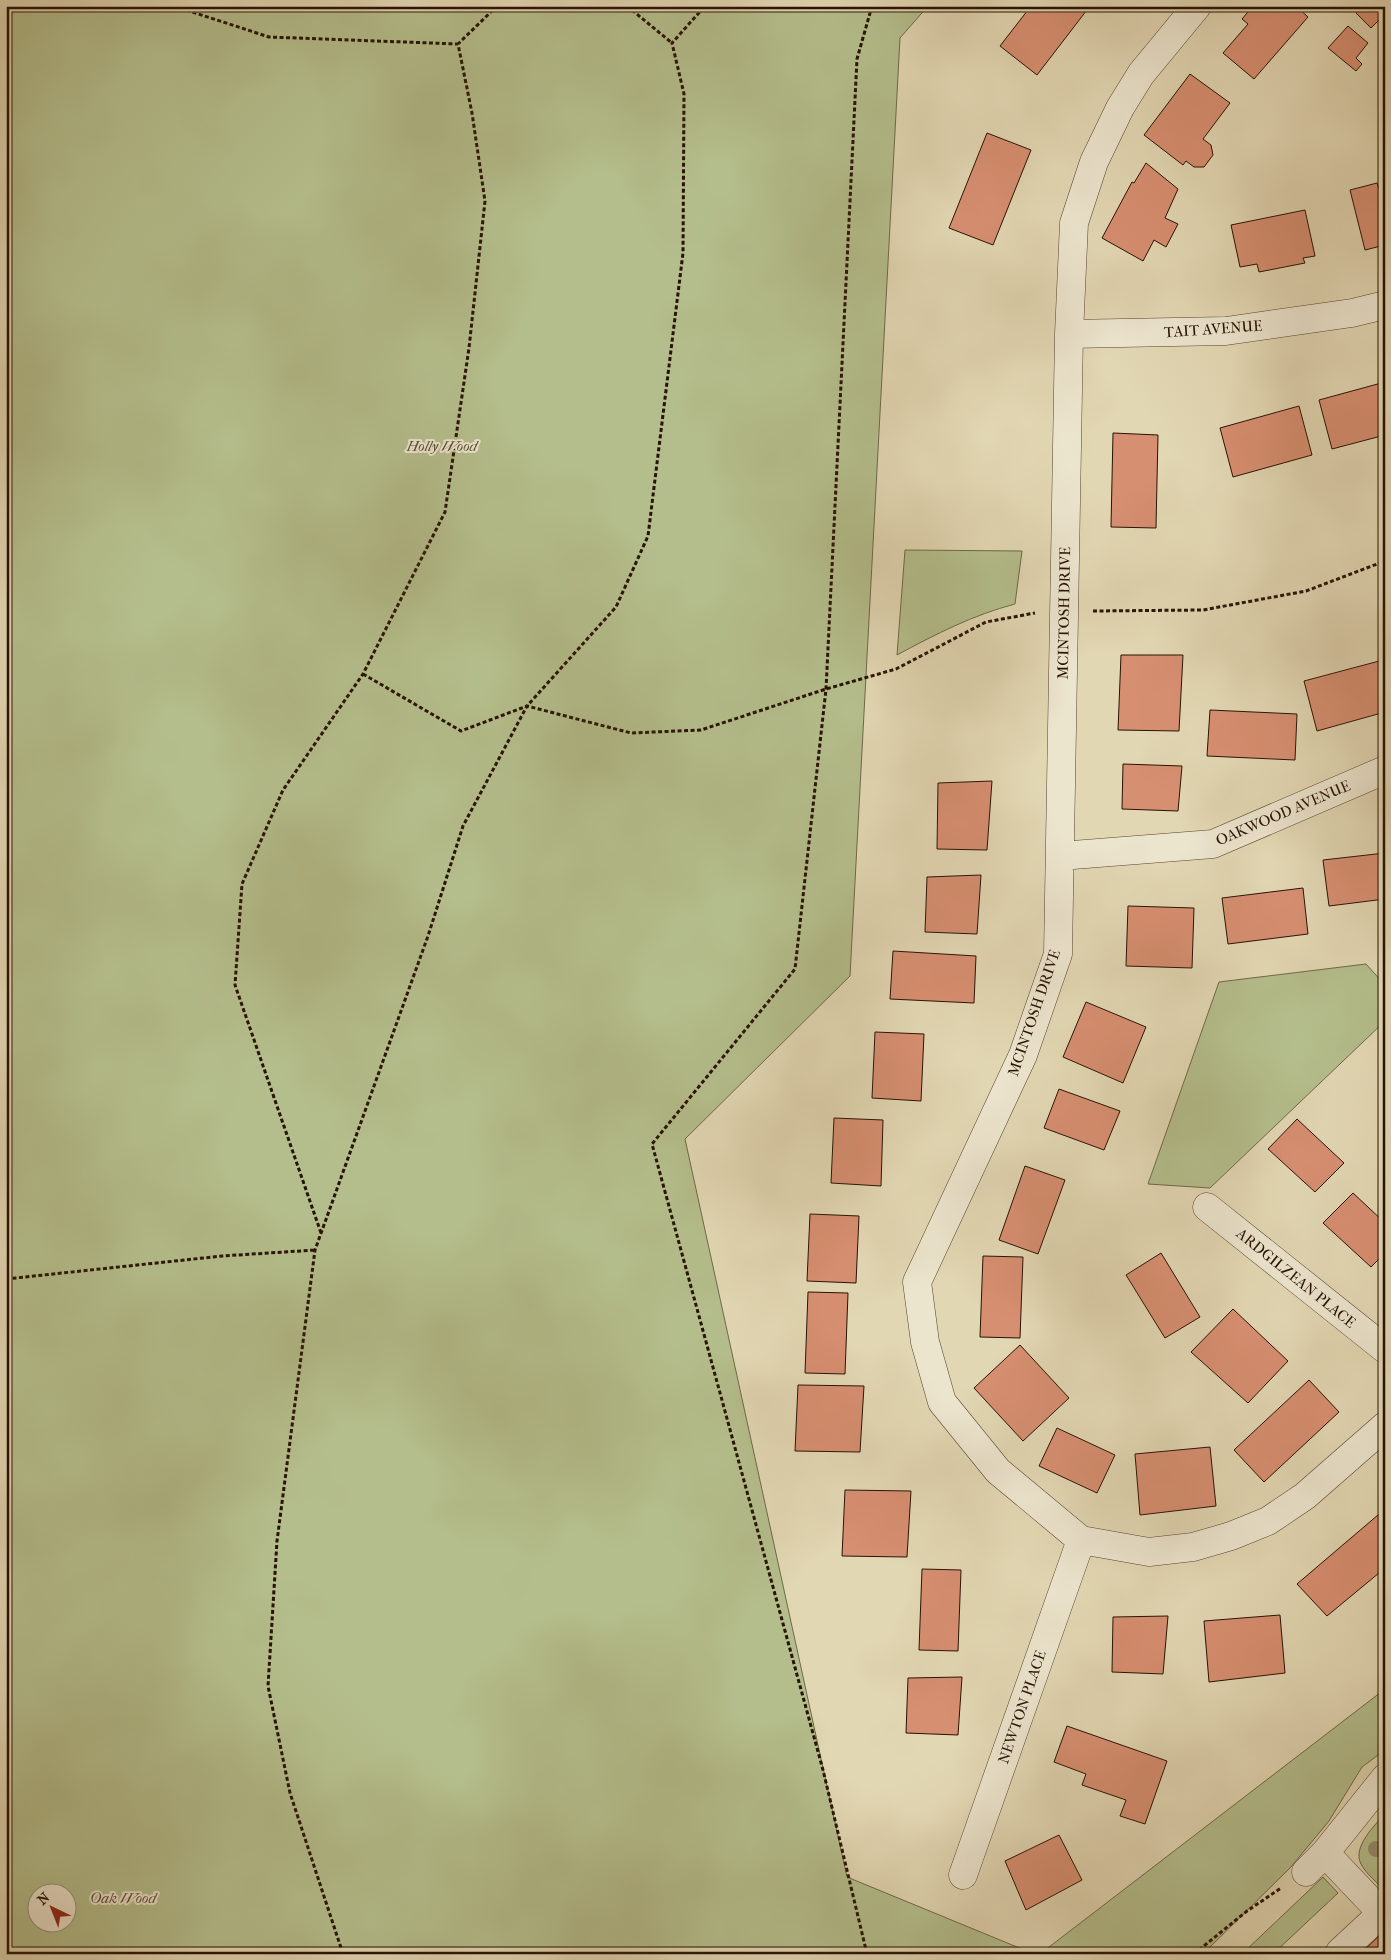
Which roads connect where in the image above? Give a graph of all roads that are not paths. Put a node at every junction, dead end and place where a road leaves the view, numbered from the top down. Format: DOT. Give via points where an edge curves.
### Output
graph roads {
  1 [pos="1197,6"];
  2 [pos="1385,305"];
  3 [pos="1069,334"];
  4 [pos="1385,770"];
  5 [pos="1060,856"];
  6 [pos="1208,1207"];
  7 [pos="1385,1349"];
  8 [pos="1385,1426"];
  9 [pos="1081,1540"];
  10 [pos="1385,1778"];
  11 [pos="1325,1853"];
  12 [pos="1306,1872"];
  13 [pos="963,1875"];
  14 [pos="1383,1911"];
  15 [pos="1340,1952"];
  1 -- 3 [label="street, MCINTOSH DRIVE" via="1141,74 1120,108 1094,162 1074,223"];
  2 -- 3 [label="street, TAIT AVENUE" via="1352,313 1226,331"];
  3 -- 5 [label="street, MCINTOSH DRIVE"];
  4 -- 5 [label="street, OAKWOOD AVENUE" via="1213,844"];
  5 -- 9 [label="street, MCINTOSH DRIVE" via="1058,954 1023,1055 917,1282 925,1342 942,1402 998,1471"];
  6 -- 7 [label="street, ARDGILZEAN PLACE"];
  8 -- 9 [label="street, MCINTOSH DRIVE" via="1305,1496 1268,1521 1231,1536 1193,1547 1149,1552"];
  9 -- 13 [label="street, NEWTON PLACE"];
  10 -- 11 [label="street"];
  11 -- 12 [label="street"];
  11 -- 14 [label="street"];
  14 -- 15 [label="street"];
}
